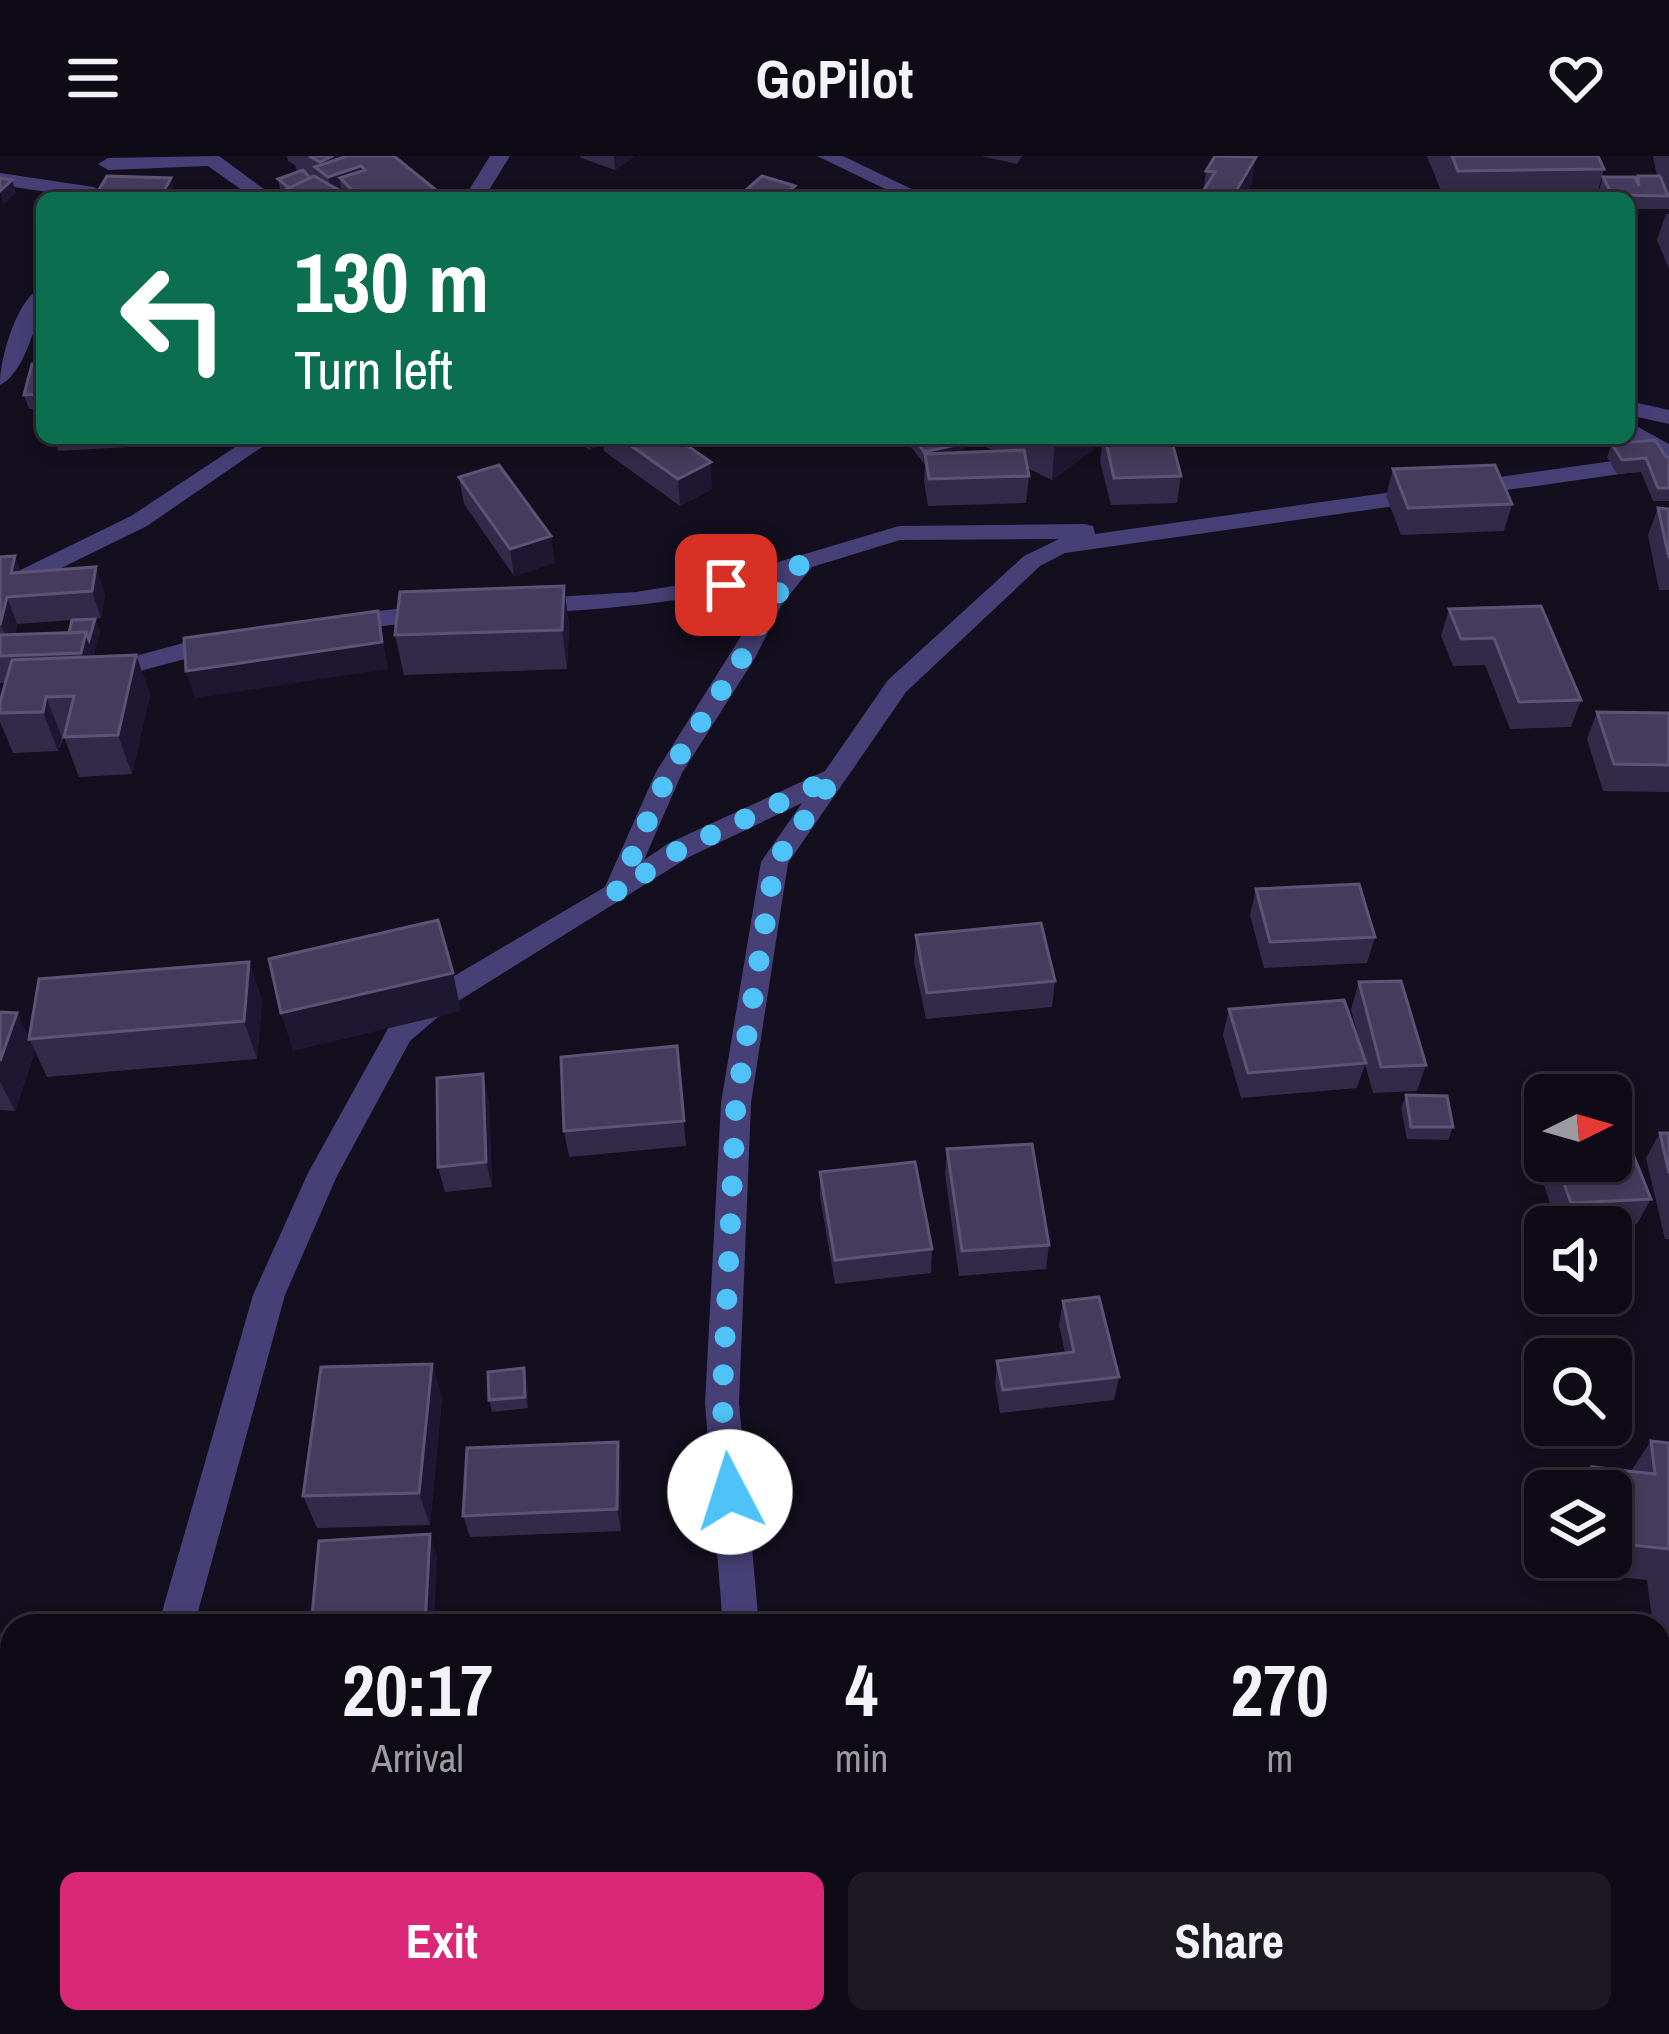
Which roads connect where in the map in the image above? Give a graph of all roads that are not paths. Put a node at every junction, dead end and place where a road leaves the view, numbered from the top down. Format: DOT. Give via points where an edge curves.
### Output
graph roads {
  1 [pos="500,156"];
  2 [pos="827,156"];
  3 [pos="108,163"];
  4 [pos="0,179"];
  5 [pos="26,182"];
  6 [pos="78,192"];
  7 [pos="94,192"];
  8 [pos="257,192"];
  9 [pos="478,192"];
  10 [pos="907,192"];
  11 [pos="36,305"];
  12 [pos="0,378"];
  13 [pos="1635,408"];
  14 [pos="1669,417"];
  15 [pos="1635,433"];
  16 [pos="255,444"];
  17 [pos="1669,457"];
  18 [pos="1126,535"];
  19 [pos="801,565"];
  20 [pos="0,590"];
  21 [pos="496,606"];
  22 [pos="454,610"];
  23 [pos="310,626"];
  24 [pos="246,634"];
  25 [pos="74,679"];
  26 [pos="834,777"];
  27 [pos="616,893"];
  28 [pos="179,1614"];
  29 [pos="740,1614"];
  1 -- 9 [label="street"];
  2 -- 10 [label="street"];
  3 -- 5 [label="street"];
  3 -- 7 [label="street"];
  3 -- 8 [label="street" via="212,160"];
  4 -- 5 [label="street"];
  5 -- 6 [label="street"];
  11 -- 12 [label="street"];
  13 -- 14 [label="street"];
  15 -- 17 [label="street"];
  16 -- 20 [label="street" via="139,521"];
  17 -- 18 [label="street"];
  18 -- 19 [label="street" via="1052,528 899,533"];
  18 -- 26 [label="street" via="1059,546 1032,561 897,686"];
  19 -- 21 [label="street" via="636,600"];
  19 -- 27 [label="street" via="669,772"];
  22 -- 23 [label="street"];
  24 -- 25 [label="street"];
  26 -- 27 [label="street" via="679,850"];
  26 -- 29 [label="street" via="775,862 736,1103 722,1403"];
  27 -- 28 [label="street" via="442,997 400,1033 323,1172 269,1295"];
}
